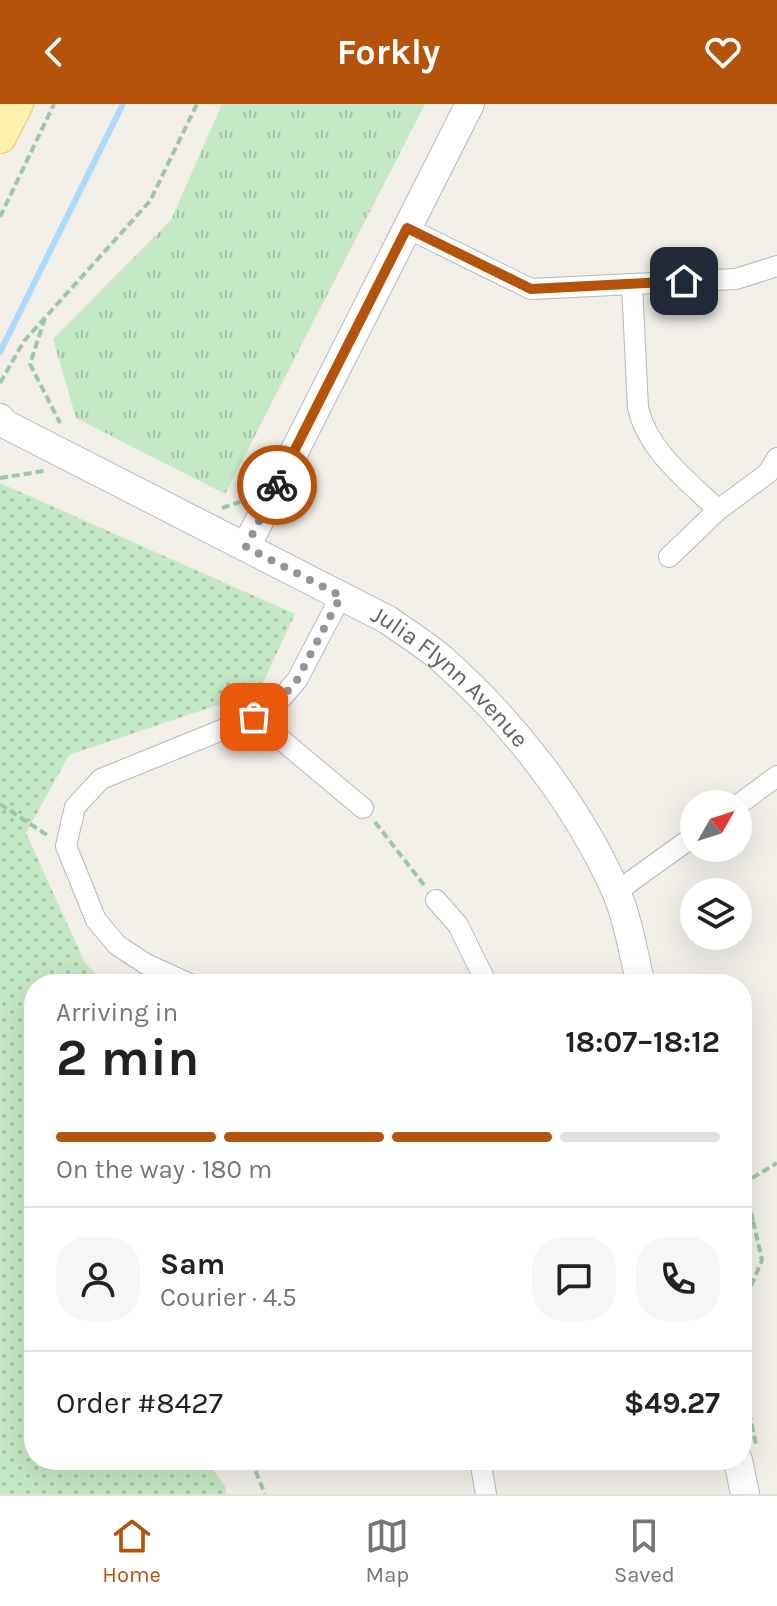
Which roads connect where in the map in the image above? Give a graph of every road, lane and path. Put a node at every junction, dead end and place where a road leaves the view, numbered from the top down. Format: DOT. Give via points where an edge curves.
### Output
graph roads {
  1 [pos="17,104"];
  2 [pos="54,104"];
  3 [pos="197,104"];
  4 [pos="470,104"];
  5 [pos="0,137"];
  6 [pos="0,217"];
  7 [pos="407,228"];
  8 [pos="777,266"];
  9 [pos="632,284"];
  10 [pos="46,316"];
  11 [pos="0,383"];
  12 [pos="1,421"];
  13 [pos="55,449"];
  14 [pos="777,458"];
  15 [pos="0,478"];
  16 [pos="718,510"];
  17 [pos="246,547"];
  18 [pos="669,557"];
  19 [pos="341,596"];
  20 [pos="254,717"];
  21 [pos="777,776"];
  22 [pos="752,795"];
  23 [pos="0,804"];
  24 [pos="363,808"];
  25 [pos="66,846"];
  26 [pos="680,846"];
  27 [pos="616,892"];
  28 [pos="436,900"];
  29 [pos="615,970"];
  30 [pos="168,974"];
  31 [pos="482,974"];
  32 [pos="614,974"];
  33 [pos="638,974"];
  34 [pos="777,1163"];
  35 [pos="752,1177"];
  36 [pos="752,1217"];
  37 [pos="753,1221"];
  38 [pos="752,1284"];
  39 [pos="255,1470"];
  40 [pos="482,1470"];
  41 [pos="746,1470"];
  42 [pos="265,1494"];
  43 [pos="486,1494"];
  44 [pos="745,1494"];
  1 -- 5 [label="main road"];
  2 -- 6 [label="path"];
  3 -- 10 [label="path" via="150,201"];
  4 -- 7 [label="street"];
  7 -- 9 [label="street" via="531,289"];
  7 -- 17 [label="street"];
  8 -- 9 [label="street" via="736,279"];
  9 -- 16 [label="street" via="642,426 652,445"];
  10 -- 11 [label="path"];
  10 -- 13 [label="path" via="30,364 64,431"];
  12 -- 13 [label="street, Julia Flynn Avenue"];
  13 -- 15 [label="path" via="43,473"];
  13 -- 17 [label="street, Julia Flynn Avenue"];
  14 -- 16 [label="street" via="768,473"];
  16 -- 18 [label="street"];
  17 -- 19 [label="street, Julia Flynn Avenue"];
  19 -- 20 [label="street" via="297,680 279,701"];
  19 -- 27 [label="street, Julia Flynn Avenue" via="388,620 431,651 489,706 580,823"];
  20 -- 24 [label="street"];
  20 -- 25 [label="street" via="101,779 75,807"];
  21 -- 22 [label="street"];
  23 -- 25 [label="path"];
  24 -- 28 [label="path"];
  25 -- 30 [label="street" via="96,920 117,945"];
  26 -- 27 [label="street"];
  27 -- 33 [label="street, Julia Flynn Avenue"];
  28 -- 31 [label="street" via="458,925"];
  29 -- 32 [label="path"];
  34 -- 35 [label="path"];
  36 -- 37 [label="path"];
  37 -- 38 [label="path" via="762,1260"];
  39 -- 42 [label="path"];
  40 -- 43 [label="street"];
  41 -- 44 [label="street"];
}
